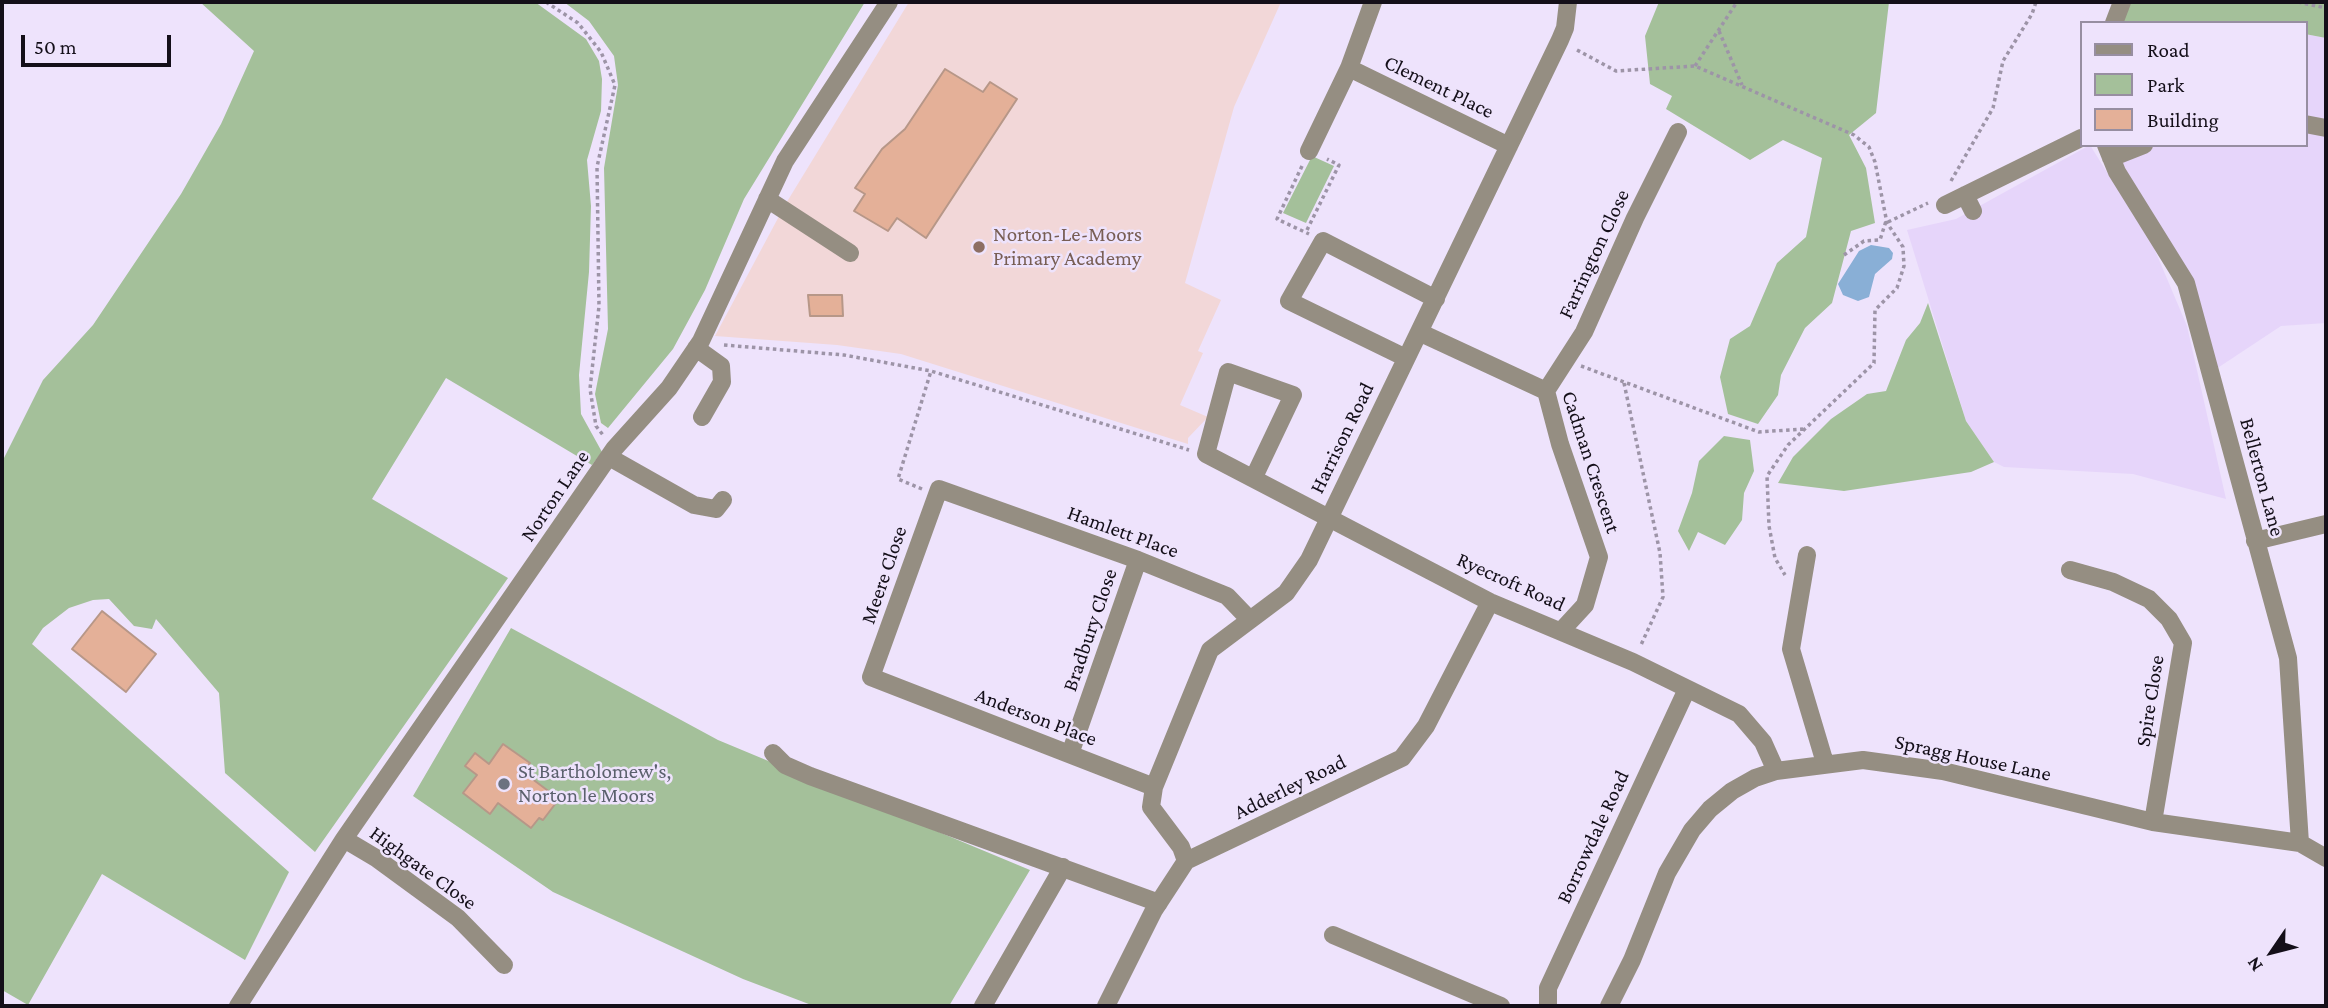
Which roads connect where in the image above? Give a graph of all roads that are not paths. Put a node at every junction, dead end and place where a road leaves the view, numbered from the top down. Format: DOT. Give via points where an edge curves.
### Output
graph roads {
  1 [pos="889,2"];
  2 [pos="1373,2"];
  3 [pos="1568,2"];
  4 [pos="2123,2"];
  5 [pos="2115,21"];
  6 [pos="1349,68"];
  7 [pos="2307,124"];
  8 [pos="2326,128"];
  9 [pos="1678,132"];
  10 [pos="2080,139"];
  11 [pos="1509,146"];
  12 [pos="2132,147"];
  13 [pos="1309,151"];
  14 [pos="2109,151"];
  15 [pos="767,200"];
  16 [pos="1944,201"];
  17 [pos="850,253"];
  18 [pos="1436,299"];
  19 [pos="1421,333"];
  20 [pos="699,344"];
  21 [pos="1406,358"];
  22 [pos="1546,391"];
  23 [pos="702,417"];
  24 [pos="611,453"];
  25 [pos="1254,477"];
  26 [pos="723,500"];
  27 [pos="971,502"];
  28 [pos="1330,517"];
  29 [pos="2326,524"];
  30 [pos="2255,541"];
  31 [pos="1807,555"];
  32 [pos="1138,560"];
  33 [pos="2070,570"];
  34 [pos="1490,602"];
  35 [pos="1250,620"];
  36 [pos="1562,630"];
  37 [pos="902,689"];
  38 [pos="1686,689"];
  39 [pos="773,753"];
  40 [pos="1070,754"];
  41 [pos="1825,763"];
  42 [pos="1776,771"];
  43 [pos="1154,787"];
  44 [pos="2153,822"];
  45 [pos="344,839"];
  46 [pos="2300,843"];
  47 [pos="2326,858"];
  48 [pos="1186,861"];
  49 [pos="1063,867"];
  50 [pos="1159,903"];
  51 [pos="1333,935"];
  52 [pos="504,965"];
  53 [pos="238,1006"];
  54 [pos="983,1006"];
  55 [pos="1106,1006"];
  56 [pos="1501,1006"];
  57 [pos="1548,1006"];
  58 [pos="1609,1006"];
  1 -- 15 [label="street, Norton Lane" via="785,160"];
  2 -- 6 [label="street"];
  3 -- 11 [label="street, Harrison Road" via="1565,28"];
  4 -- 5 [label="street"];
  6 -- 11 [label="street, Clement Place"];
  6 -- 13 [label="street"];
  7 -- 8 [label="street"];
  9 -- 22 [label="street, Farrington Close" via="1584,332"];
  10 -- 16 [label="street" via="1969,203"];
  11 -- 18 [label="street, Harrison Road"];
  12 -- 14 [label="street"];
  14 -- 30 [label="street, Bellerton Lane" via="2185,277"];
  15 -- 17 [label="street"];
  15 -- 20 [label="street, Norton Lane"];
  18 -- 19 [label="street, Harrison Road"];
  18 -- 21 [label="street" via="1323,241 1289,301"];
  19 -- 21 [label="street, Harrison Road"];
  19 -- 22 [label="street, Cadman Crescent"];
  20 -- 23 [label="street" via="721,366 722,382"];
  20 -- 24 [label="street, Norton Lane" via="669,388"];
  21 -- 28 [label="street, Harrison Road"];
  22 -- 36 [label="street, Cadman Crescent" via="1599,556 1585,605"];
  24 -- 26 [label="street" via="694,505 716,509"];
  24 -- 45 [label="street, Norton Lane"];
  25 -- 25 [label="street, Ryecroft Road" via="1206,454 1228,372 1293,395"];
  25 -- 28 [label="street, Ryecroft Road"];
  27 -- 32 [label="street, Hamlett Place"];
  27 -- 37 [label="street, Meere Close" via="939,489 871,677"];
  28 -- 34 [label="street, Ryecroft Road"];
  28 -- 35 [label="street, Harrison Road" via="1310,559 1286,593"];
  29 -- 30 [label="street"];
  30 -- 46 [label="street, Bellerton Lane" via="2288,658"];
  31 -- 41 [label="street" via="1791,649"];
  32 -- 35 [label="street, Hamlett Place" via="1227,596"];
  32 -- 40 [label="street, Bradbury Close"];
  33 -- 44 [label="street, Spire Close" via="2113,582 2149,599 2169,619 2183,643"];
  34 -- 36 [label="street, Ryecroft Road"];
  34 -- 48 [label="street, Adderley Road" via="1426,726 1402,758"];
  35 -- 43 [label="street, Harrison Road" via="1210,650"];
  36 -- 38 [label="street, Ryecroft Road"];
  37 -- 40 [label="street, Anderson Place"];
  38 -- 42 [label="street, Ryecroft Road" via="1739,714 1763,742"];
  38 -- 57 [label="street, Borrowdale Road" via="1548,988"];
  39 -- 49 [label="street" via="785,765 810,776"];
  40 -- 43 [label="street, Anderson Place"];
  41 -- 42 [label="street, Spragg House Lane"];
  41 -- 44 [label="street, Spragg House Lane" via="1863,760 1943,771"];
  42 -- 58 [label="street, Spragg House Lane" via="1732,791 1692,830 1667,873"];
  43 -- 48 [label="street" via="1151,807"];
  44 -- 46 [label="street, Spragg House Lane"];
  45 -- 52 [label="street, Highgate Close" via="458,918"];
  45 -- 53 [label="street, Norton Lane"];
  46 -- 47 [label="street, Spragg House Lane"];
  48 -- 50 [label="street"];
  49 -- 50 [label="street"];
  49 -- 54 [label="street"];
  50 -- 55 [label="street"];
  51 -- 56 [label="street"];
}
